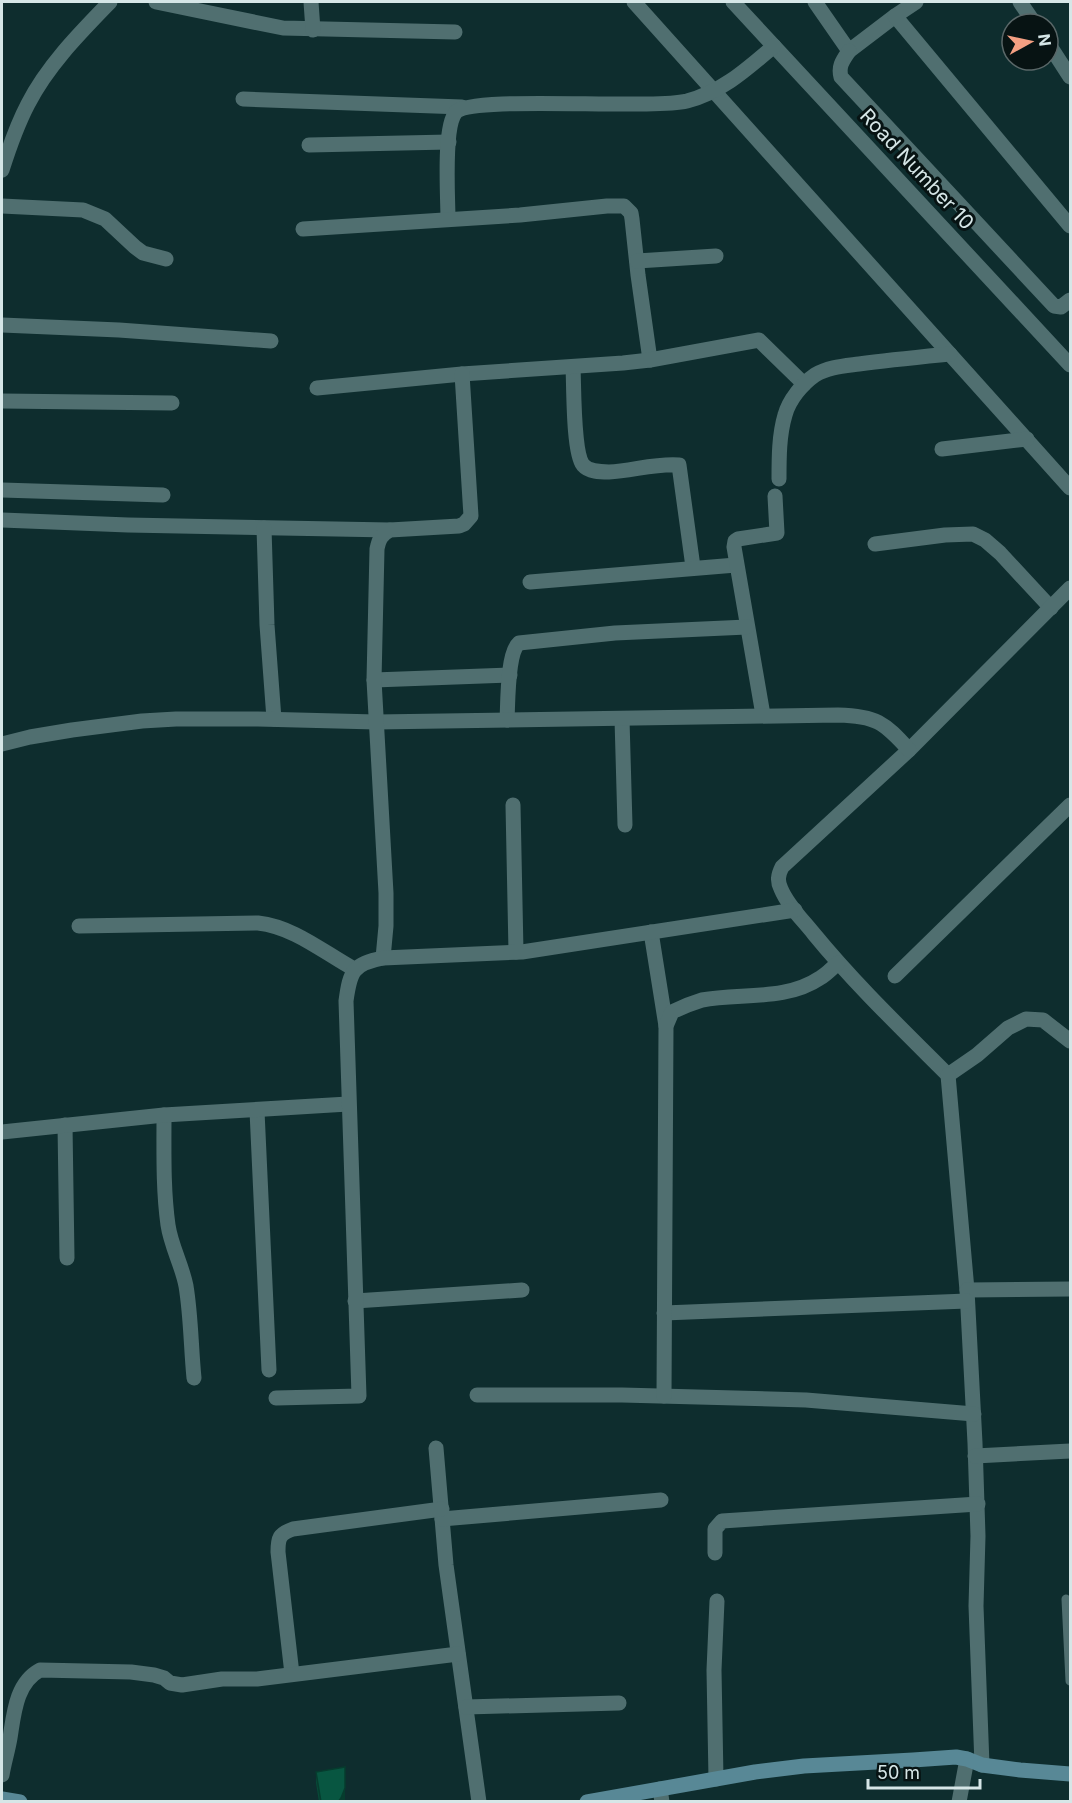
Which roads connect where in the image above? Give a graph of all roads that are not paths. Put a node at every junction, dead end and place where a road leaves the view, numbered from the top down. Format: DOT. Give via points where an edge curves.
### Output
graph roads {
  1 [pos="110,2"];
  2 [pos="156,2"];
  3 [pos="311,2"];
  4 [pos="634,2"];
  5 [pos="734,2"];
  6 [pos="814,2"];
  7 [pos="916,2"];
  8 [pos="895,16"];
  9 [pos="313,30"];
  10 [pos="455,32"];
  11 [pos="774,45"];
  12 [pos="849,51"];
  13 [pos="1060,61"];
  14 [pos="1071,77"];
  15 [pos="714,91"];
  16 [pos="243,99"];
  17 [pos="462,107"];
  18 [pos="2,122"];
  19 [pos="16,129"];
  20 [pos="449,142"];
  21 [pos="309,145"];
  22 [pos="2,170"];
  23 [pos="2,206"];
  24 [pos="448,219"];
  25 [pos="1071,226"];
  26 [pos="303,229"];
  27 [pos="716,256"];
  28 [pos="166,259"];
  29 [pos="637,261"];
  30 [pos="1071,300"];
  31 [pos="2,325"];
  32 [pos="272,341"];
  33 [pos="950,354"];
  34 [pos="650,360"];
  35 [pos="1071,365"];
  36 [pos="573,367"];
  37 [pos="462,374"];
  38 [pos="804,384"];
  39 [pos="317,388"];
  40 [pos="2,401"];
  41 [pos="172,403"];
  42 [pos="1027,440"];
  43 [pos="942,449"];
  44 [pos="779,479"];
  45 [pos="1071,488"];
  46 [pos="2,490"];
  47 [pos="163,495"];
  48 [pos="775,496"];
  49 [pos="2,520"];
  50 [pos="264,528"];
  51 [pos="390,530"];
  52 [pos="875,544"];
  53 [pos="736,565"];
  54 [pos="693,567"];
  55 [pos="530,582"];
  56 [pos="1071,588"];
  57 [pos="1051,608"];
  58 [pos="747,627"];
  59 [pos="510,675"];
  60 [pos="374,680"];
  61 [pos="763,715"];
  62 [pos="274,719"];
  63 [pos="622,719"];
  64 [pos="507,720"];
  65 [pos="376,722"];
  66 [pos="2,744"];
  67 [pos="909,750"];
  68 [pos="513,805"];
  69 [pos="1071,805"];
  70 [pos="625,825"];
  71 [pos="795,910"];
  72 [pos="79,926"];
  73 [pos="651,933"];
  74 [pos="516,952"];
  75 [pos="383,958"];
  76 [pos="838,963"];
  77 [pos="354,969"];
  78 [pos="896,976"];
  79 [pos="666,1026"];
  80 [pos="1071,1041"];
  81 [pos="948,1075"];
  82 [pos="348,1104"];
  83 [pos="257,1111"];
  84 [pos="164,1115"];
  85 [pos="65,1125"];
  86 [pos="2,1132"];
  87 [pos="67,1258"];
  88 [pos="1071,1289"];
  89 [pos="522,1290"];
  90 [pos="967,1296"];
  91 [pos="355,1301"];
  92 [pos="664,1313"];
  93 [pos="269,1370"];
  94 [pos="194,1378"];
  95 [pos="477,1395"];
  96 [pos="664,1396"];
  97 [pos="276,1398"];
  98 [pos="974,1414"];
  99 [pos="436,1448"];
  100 [pos="1071,1451"];
  101 [pos="975,1456"];
  102 [pos="661,1500"];
  103 [pos="978,1504"];
  104 [pos="442,1514"];
  105 [pos="715,1553"];
  106 [pos="1066,1599"];
  107 [pos="717,1601"];
  108 [pos="458,1654"];
  109 [pos="292,1674"];
  110 [pos="1071,1681"];
  111 [pos="619,1703"];
  112 [pos="466,1707"];
  113 [pos="967,1759"];
  114 [pos="982,1765"];
  115 [pos="1071,1774"];
  116 [pos="2,1775"];
  117 [pos="716,1779"];
  118 [pos="661,1795"];
  119 [pos="2,1799"];
  120 [pos="20,1802"];
  121 [pos="479,1802"];
  122 [pos="587,1802"];
  123 [pos="959,1802"];
  1 -- 19 [label="street" via="45,77"];
  2 -- 9 [label="street" via="263,25"];
  3 -- 9 [label="street"];
  4 -- 15 [label="street"];
  5 -- 11 [label="street, Road Number 10"];
  6 -- 12 [label="street"];
  7 -- 8 [label="street"];
  8 -- 12 [label="street"];
  8 -- 25 [label="street"];
  9 -- 10 [label="street"];
  11 -- 15 [label="street" via="739,77"];
  11 -- 35 [label="street, Road Number 10"];
  12 -- 30 [label="street" via="840,63 841,77 1054,306 1061,307"];
  13 -- 14 [label="street"];
  15 -- 17 [label="street" via="668,104"];
  15 -- 33 [label="street"];
  16 -- 17 [label="street"];
  17 -- 20 [label="street" via="451,120"];
  18 -- 19 [label="street"];
  19 -- 22 [label="street"];
  20 -- 21 [label="street"];
  20 -- 24 [label="street"];
  23 -- 28 [label="street" via="83,210 105,219 143,253"];
  24 -- 26 [label="street"];
  24 -- 29 [label="street" via="624,206 631,213"];
  27 -- 29 [label="street"];
  29 -- 34 [label="street"];
  31 -- 32 [label="street"];
  33 -- 38 [label="street" via="831,368"];
  33 -- 42 [label="street"];
  34 -- 36 [label="street"];
  34 -- 38 [label="street" via="759,340"];
  36 -- 37 [label="street"];
  36 -- 54 [label="street" via="576,436 583,465 591,471 608,472 679,465"];
  37 -- 39 [label="street"];
  37 -- 51 [label="street" via="471,516 459,526"];
  38 -- 44 [label="street" via="785,414"];
  40 -- 41 [label="street"];
  42 -- 43 [label="street"];
  42 -- 45 [label="street"];
  46 -- 47 [label="street"];
  48 -- 53 [label="street" via="777,533 735,541"];
  49 -- 50 [label="street"];
  50 -- 51 [label="street"];
  50 -- 62 [label="street"];
  51 -- 60 [label="street" via="379,540 377,549"];
  52 -- 57 [label="street" via="973,534 1000,553"];
  53 -- 54 [label="street"];
  53 -- 58 [label="street"];
  54 -- 55 [label="street"];
  56 -- 57 [label="street"];
  57 -- 67 [label="street"];
  58 -- 59 [label="street" via="615,633 519,643 515,646"];
  58 -- 61 [label="street"];
  59 -- 60 [label="street"];
  59 -- 64 [label="street"];
  60 -- 65 [label="street"];
  61 -- 63 [label="street"];
  61 -- 67 [label="street" via="861,716 878,721"];
  62 -- 65 [label="street"];
  62 -- 66 [label="street" via="142,721"];
  63 -- 64 [label="street"];
  63 -- 70 [label="street"];
  64 -- 65 [label="street"];
  65 -- 75 [label="street" via="386,893"];
  67 -- 71 [label="street" via="782,867 780,888"];
  68 -- 74 [label="street"];
  69 -- 78 [label="street"];
  71 -- 73 [label="street"];
  71 -- 76 [label="street"];
  72 -- 77 [label="street" via="273,924"];
  73 -- 74 [label="street"];
  73 -- 79 [label="street"];
  74 -- 75 [label="street"];
  75 -- 77 [label="street"];
  76 -- 79 [label="street" via="821,978 780,993 686,1005 672,1012"];
  76 -- 81 [label="street"];
  77 -- 82 [label="street" via="346,1001"];
  79 -- 92 [label="street"];
  80 -- 81 [label="street" via="1042,1020 1026,1018"];
  81 -- 90 [label="street"];
  82 -- 83 [label="street"];
  82 -- 91 [label="street"];
  83 -- 84 [label="street"];
  83 -- 93 [label="street"];
  84 -- 85 [label="street"];
  84 -- 94 [label="street" via="168,1225 186,1288"];
  85 -- 86 [label="street"];
  85 -- 87 [label="street"];
  88 -- 90 [label="street"];
  89 -- 91 [label="street"];
  90 -- 92 [label="street"];
  90 -- 98 [label="street"];
  91 -- 97 [label="street" via="359,1396"];
  92 -- 96 [label="street"];
  95 -- 96 [label="street"];
  96 -- 98 [label="street" via="806,1400"];
  98 -- 101 [label="street"];
  99 -- 104 [label="street"];
  100 -- 101 [label="street"];
  101 -- 103 [label="street"];
  102 -- 104 [label="street"];
  103 -- 105 [label="street" via="722,1521 716,1529"];
  103 -- 114 [label="street" via="976,1606"];
  104 -- 108 [label="street"];
  104 -- 109 [label="street" via="284,1532 278,1540 278,1552"];
  106 -- 110 [label="lane"];
  107 -- 117 [label="street"];
  108 -- 109 [label="street"];
  108 -- 112 [label="street"];
  109 -- 116 [label="street" via="182,1685 132,1672 40,1670 33,1674 14,1710"];
  111 -- 112 [label="street"];
  112 -- 121 [label="street"];
  113 -- 114 [label="street"];
  113 -- 117 [label="street" via="804,1766"];
  113 -- 123 [label="street"];
  114 -- 115 [label="street"];
  117 -- 118 [label="street"];
  118 -- 122 [label="street"];
  119 -- 120 [label="street"];
}
